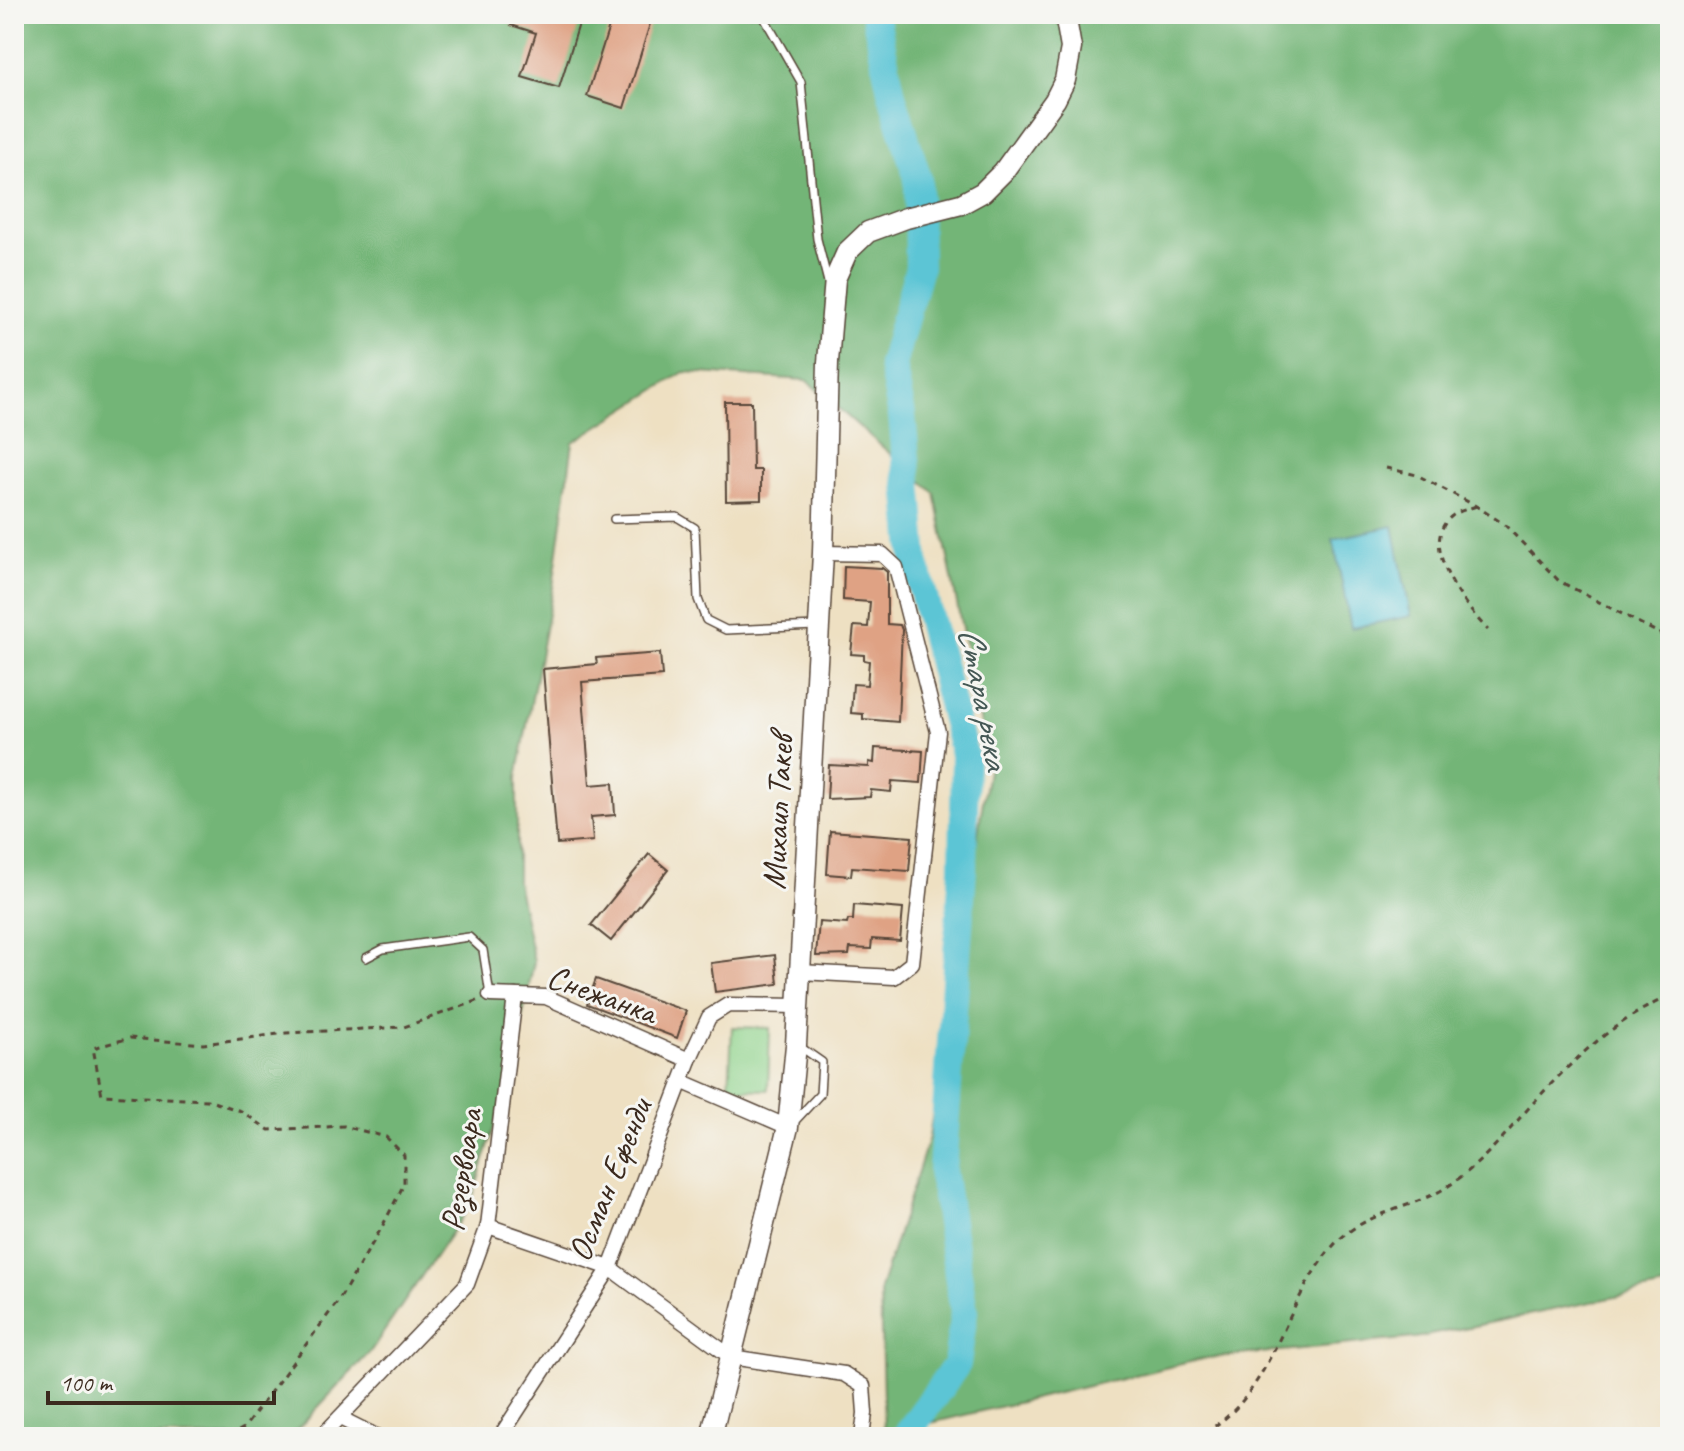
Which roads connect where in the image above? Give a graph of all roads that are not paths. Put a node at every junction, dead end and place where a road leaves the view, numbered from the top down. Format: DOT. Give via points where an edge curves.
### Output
graph roads {
  1 [pos="761,14"];
  2 [pos="1065,14"];
  3 [pos="832,296"];
  4 [pos="614,519"];
  5 [pos="823,553"];
  6 [pos="819,626"];
  7 [pos="366,958"];
  8 [pos="800,972"];
  9 [pos="493,995"];
  10 [pos="515,996"];
  11 [pos="798,1006"];
  12 [pos="796,1045"];
  13 [pos="689,1060"];
  14 [pos="681,1081"];
  15 [pos="788,1127"];
  16 [pos="488,1226"];
  17 [pos="610,1268"];
  18 [pos="731,1357"];
  19 [pos="340,1418"];
  20 [pos="321,1437"];
  21 [pos="378,1437"];
  22 [pos="500,1437"];
  23 [pos="711,1437"];
  24 [pos="862,1437"];
  1 -- 3 [label="lane" via="801,82 817,239"];
  2 -- 3 [label="main road, Михаил Такев" via="1070,61 1055,100 993,183 961,204 878,227 857,241 840,266"];
  3 -- 5 [label="main road, Михаил Такев"];
  4 -- 6 [label="lane" via="677,517 695,528 698,599 706,620 726,630"];
  5 -- 6 [label="main road, Михаил Такев"];
  5 -- 8 [label="street" via="882,554 896,567 938,732 912,963 894,977"];
  6 -- 8 [label="main road, Михаил Такев"];
  7 -- 9 [label="lane" via="383,949 469,937 483,950"];
  8 -- 11 [label="main road, Михаил Такев"];
  9 -- 10 [label="street, Снежанка"];
  10 -- 13 [label="street, Снежанка" via="546,997"];
  10 -- 16 [label="street, Резервоара"];
  11 -- 12 [label="main road, Михаил Такев"];
  11 -- 13 [label="street, Осман Ефенди" via="728,1005 709,1017"];
  12 -- 15 [label="main road, Михаил Такев"];
  12 -- 15 [label="lane" via="822,1062 820,1094"];
  13 -- 14 [label="street, Осман Ефенди"];
  14 -- 15 [label="street"];
  14 -- 17 [label="street, Осман Ефенди"];
  15 -- 18 [label="main road, Михаил Такев"];
  16 -- 17 [label="street"];
  16 -- 19 [label="street, Резервоара" via="467,1284"];
  17 -- 18 [label="street"];
  17 -- 22 [label="street, Осман Ефенди"];
  18 -- 23 [label="main road, Михаил Такев"];
  18 -- 24 [label="street" via="844,1374 863,1386"];
  19 -- 20 [label="street, Резервоара"];
  19 -- 21 [label="street"];
}
